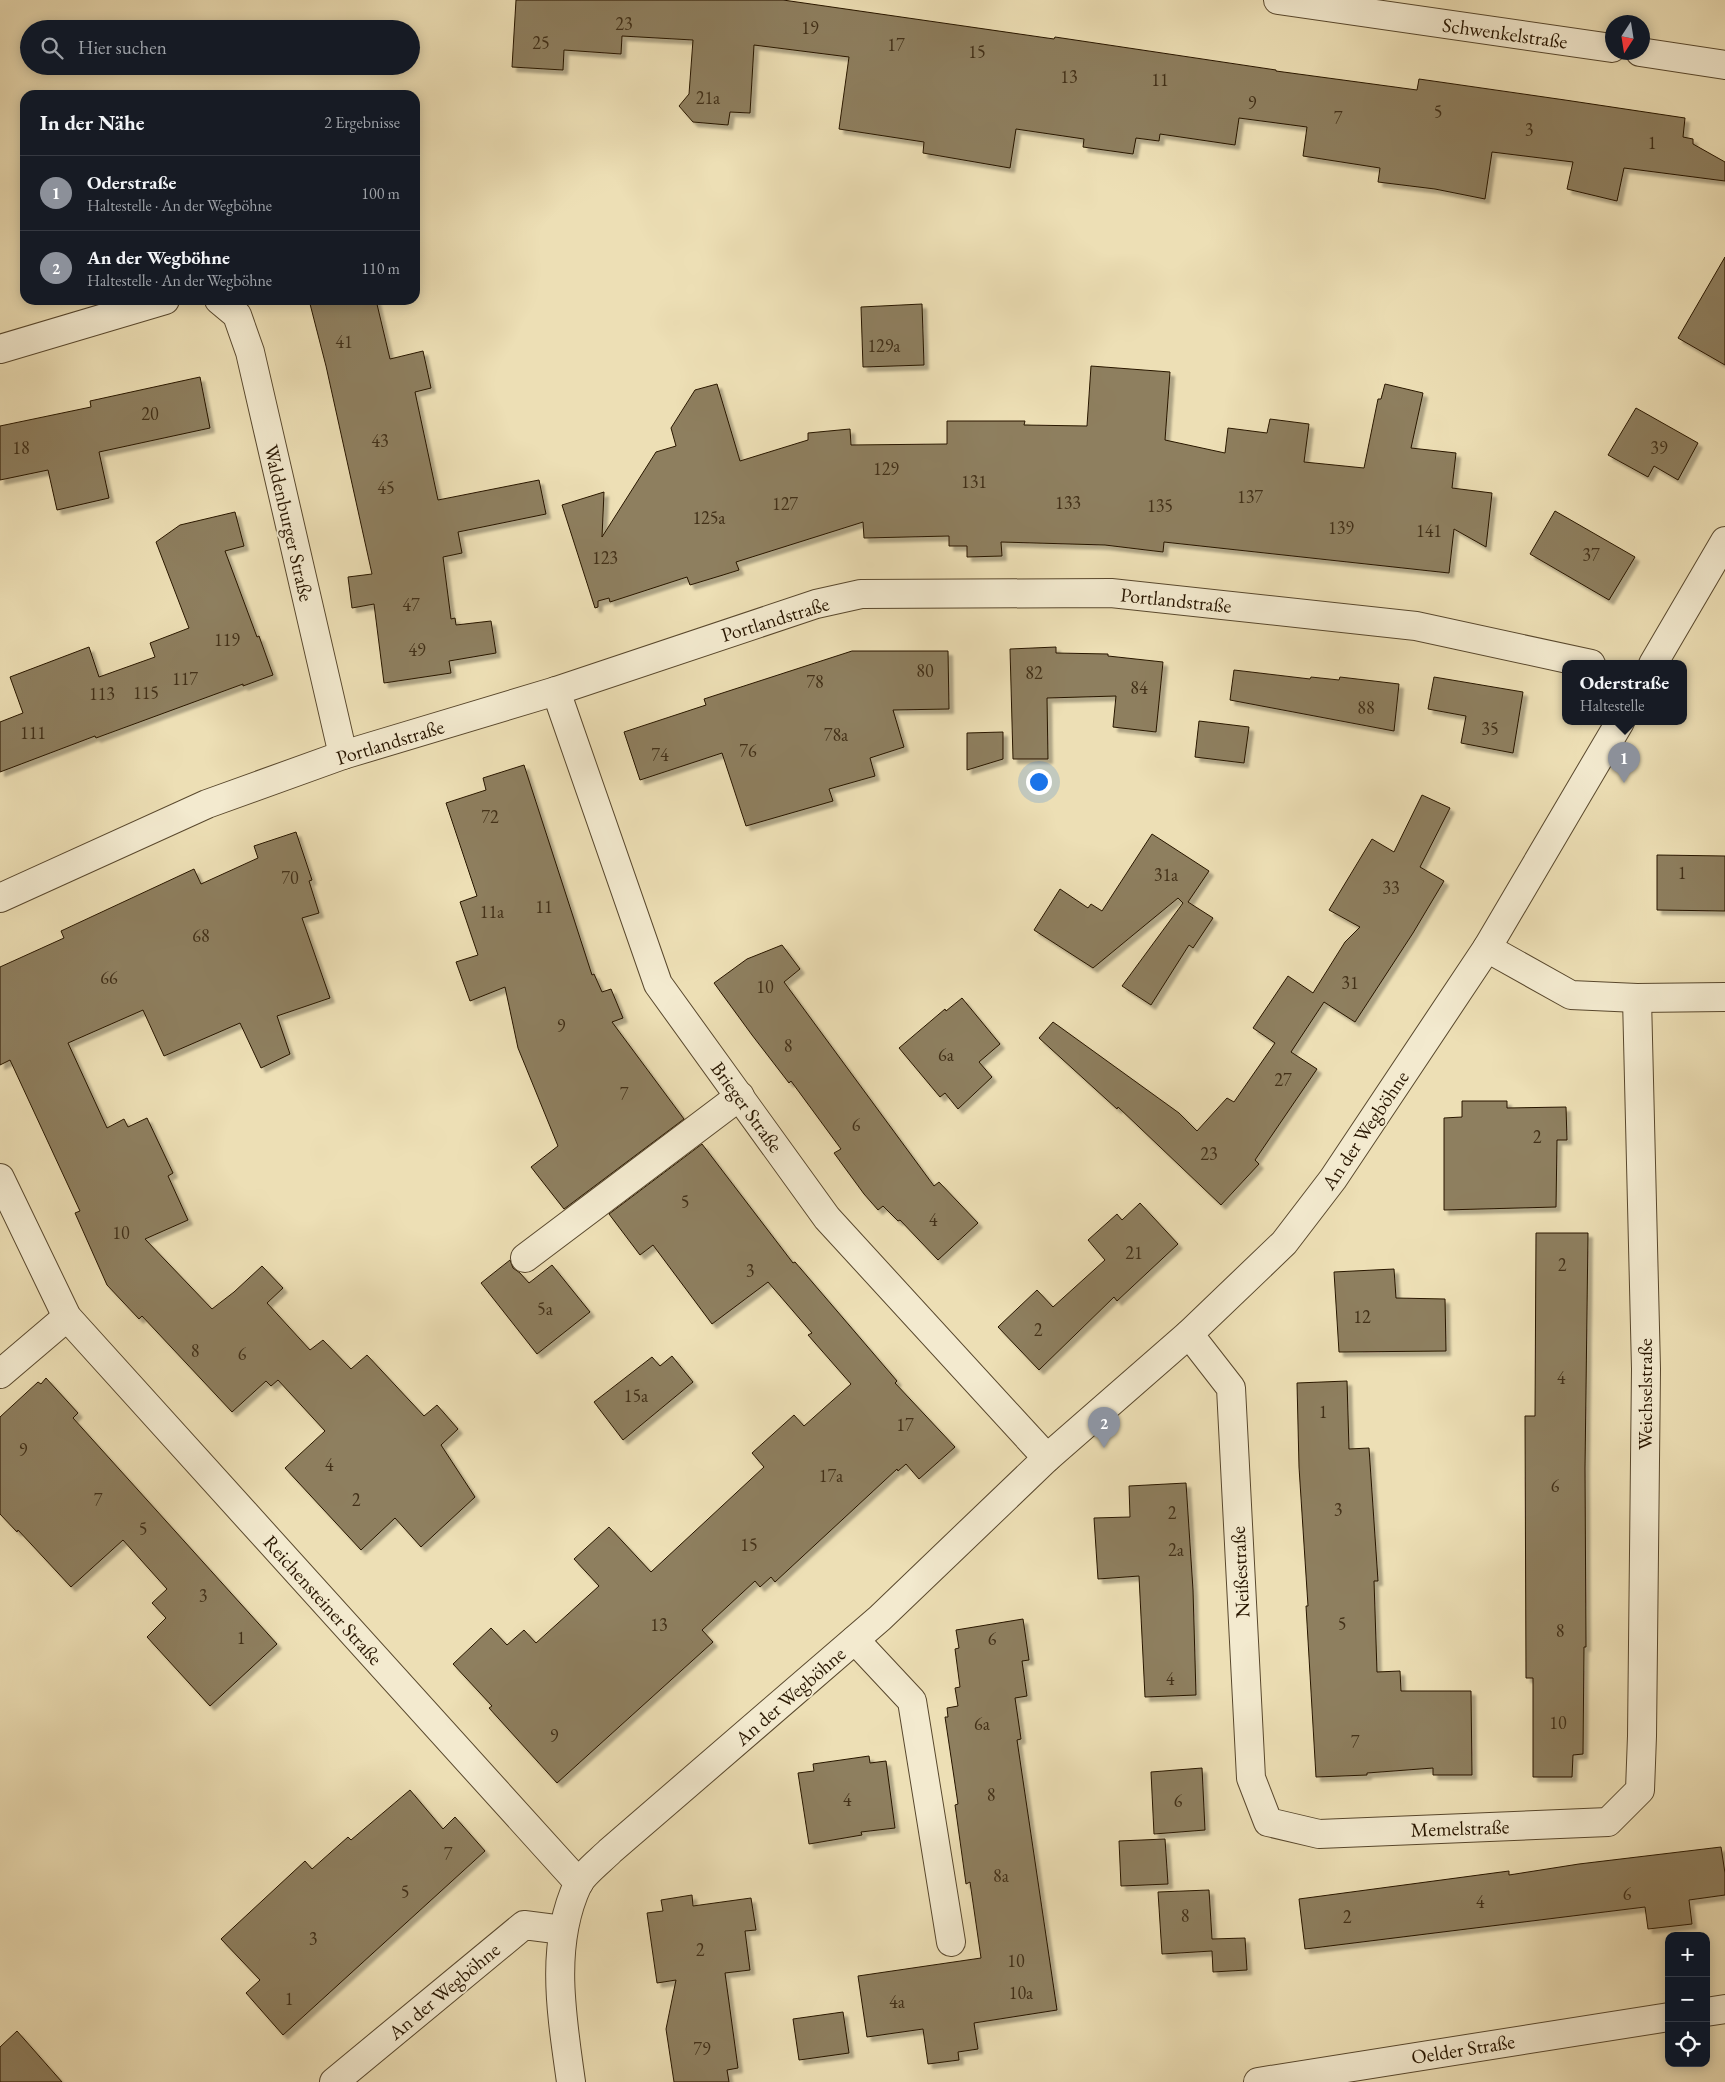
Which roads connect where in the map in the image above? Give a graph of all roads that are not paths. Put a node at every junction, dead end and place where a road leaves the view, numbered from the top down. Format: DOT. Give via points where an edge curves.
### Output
graph roads {
  1 [pos="1278,0"];
  2 [pos="1605,47"];
  3 [pos="1650,54"];
  4 [pos="1725,65"];
  5 [pos="148,305"];
  6 [pos="224,305"];
  7 [pos="0,349"];
  8 [pos="1725,541"];
  9 [pos="1573,660"];
  10 [pos="1655,660"];
  11 [pos="556,691"];
  12 [pos="1618,725"];
  13 [pos="343,755"];
  14 [pos="0,898"];
  15 [pos="1487,948"];
  16 [pos="1725,997"];
  17 [pos="1637,998"];
  18 [pos="740,1096"];
  19 [pos="0,1178"];
  20 [pos="525,1258"];
  21 [pos="67,1318"];
  22 [pos="1189,1334"];
  23 [pos="0,1374"];
  24 [pos="1047,1458"];
  25 [pos="855,1640"];
  26 [pos="1640,1790"];
  27 [pos="1268,1822"];
  28 [pos="578,1883"];
  29 [pos="563,1930"];
  30 [pos="951,1942"];
  31 [pos="1725,2009"];
  32 [pos="1710,2011"];
  33 [pos="1665,2018"];
  34 [pos="334,2082"];
  35 [pos="571,2082"];
  36 [pos="1258,2082"];
  1 -- 2 [label="street, Schwenkelstraße"];
  3 -- 4 [label="street"];
  5 -- 7 [label="street"];
  6 -- 13 [label="street, Waldenburger Straße" via="237,315 250,352"];
  8 -- 10 [label="street"];
  9 -- 11 [label="street, Portlandstraße" via="1416,626 1112,593 861,594 816,604"];
  11 -- 13 [label="street, Portlandstraße"];
  11 -- 18 [label="street, Brieger Straße" via="658,984"];
  12 -- 15 [label="street, An der Wegböhne"];
  13 -- 14 [label="street, Portlandstraße" via="207,804"];
  15 -- 17 [label="street" via="1572,995"];
  15 -- 22 [label="street, An der Wegböhne" via="1333,1179 1284,1243"];
  16 -- 17 [label="street"];
  17 -- 26 [label="street, Weichselstraße" via="1646,1369"];
  18 -- 20 [label="street"];
  18 -- 24 [label="street, Brieger Straße" via="827,1218"];
  19 -- 21 [label="street, Reichensteiner Straße"];
  21 -- 23 [label="street"];
  21 -- 28 [label="street, Reichensteiner Straße"];
  22 -- 24 [label="street, An der Wegböhne"];
  22 -- 27 [label="street, Neißestraße" via="1231,1388 1250,1778"];
  24 -- 25 [label="street, An der Wegböhne"];
  25 -- 28 [label="street, An der Wegböhne" via="610,1851"];
  25 -- 30 [label="street" via="912,1702"];
  26 -- 27 [label="street, Memelstraße" via="1608,1822 1319,1834"];
  28 -- 29 [label="street, An der Wegböhne"];
  29 -- 34 [label="street, An der Wegböhne" via="524,1925"];
  29 -- 35 [label="street, An der Wegböhne" via="560,1980"];
  31 -- 32 [label="street"];
  33 -- 36 [label="street, Oelder Straße"];
}
